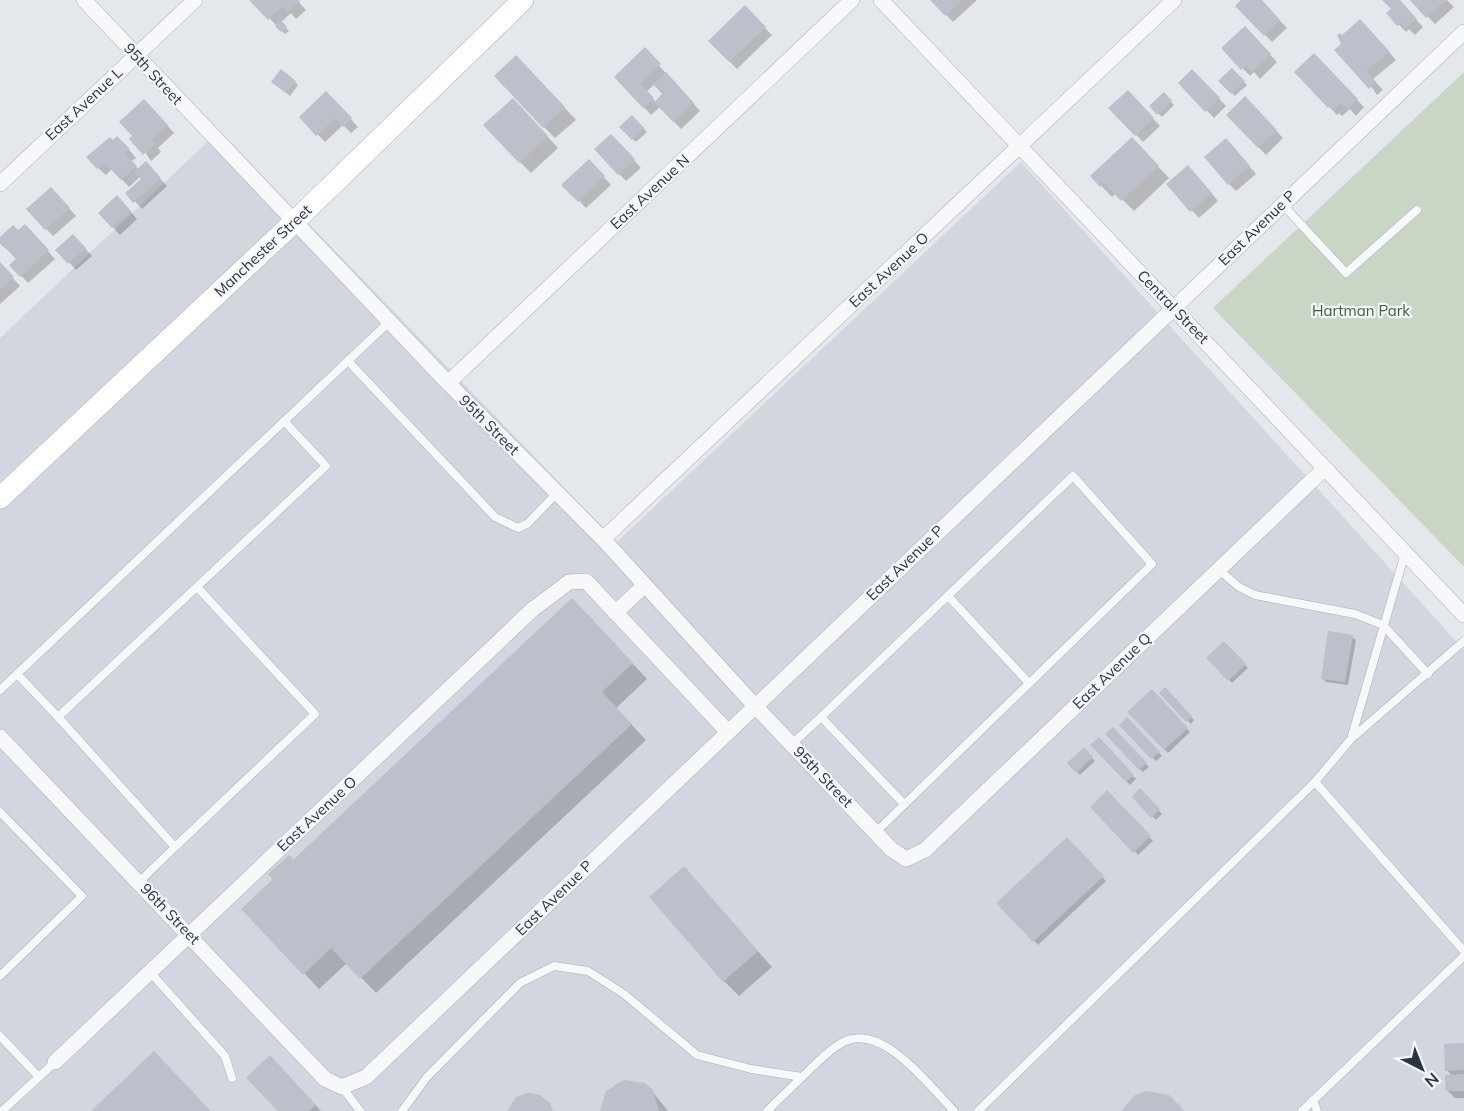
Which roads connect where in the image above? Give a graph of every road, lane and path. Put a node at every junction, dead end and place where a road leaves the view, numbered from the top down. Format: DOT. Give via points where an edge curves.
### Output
graph roads {
  1 [pos="84,0"];
  2 [pos="195,0"];
  3 [pos="523,0"];
  4 [pos="852,0"];
  5 [pos="881,0"];
  6 [pos="1174,0"];
  7 [pos="1464,32"];
  8 [pos="136,56"];
  9 [pos="1019,147"];
  10 [pos="0,184"];
  11 [pos="1282,204"];
  12 [pos="1417,210"];
  13 [pos="294,222"];
  14 [pos="1174,306"];
  15 [pos="389,322"];
  16 [pos="348,361"];
  17 [pos="448,383"];
  18 [pos="284,421"];
  19 [pos="1325,468"];
  20 [pos="557,493"];
  21 [pos="0,498"];
  22 [pos="603,539"];
  23 [pos="1405,551"];
  24 [pos="1219,570"];
  25 [pos="644,586"];
  26 [pos="197,587"];
  27 [pos="948,596"];
  28 [pos="615,612"];
  29 [pos="1464,615"];
  30 [pos="1383,625"];
  31 [pos="1464,641"];
  32 [pos="17,674"];
  33 [pos="1428,674"];
  34 [pos="1028,682"];
  35 [pos="0,690"];
  36 [pos="756,706"];
  37 [pos="58,717"];
  38 [pos="821,717"];
  39 [pos="728,732"];
  40 [pos="0,737"];
  41 [pos="1351,739"];
  42 [pos="792,744"];
  43 [pos="1315,782"];
  44 [pos="904,804"];
  45 [pos="0,812"];
  46 [pos="876,832"];
  47 [pos="175,847"];
  48 [pos="894,850"];
  49 [pos="139,882"];
  50 [pos="189,935"];
  51 [pos="1464,951"];
  52 [pos="1464,956"];
  53 [pos="150,972"];
  54 [pos="0,976"];
  55 [pos="0,1036"];
  56 [pos="55,1062"];
  57 [pos="39,1077"];
  58 [pos="802,1077"];
  59 [pos="232,1078"];
  60 [pos="342,1087"];
  61 [pos="1313,1100"];
  62 [pos="2,1111"];
  63 [pos="360,1111"];
  64 [pos="402,1111"];
  65 [pos="767,1111"];
  66 [pos="954,1111"];
  67 [pos="978,1111"];
  68 [pos="1302,1111"];
  69 [pos="1317,1111"];
  1 -- 8 [label="street, 95th Street"];
  2 -- 8 [label="street, East Avenue L"];
  3 -- 13 [label="street, Manchester Street"];
  4 -- 17 [label="street, East Avenue N"];
  5 -- 9 [label="street, Central Street"];
  6 -- 9 [label="street, East Avenue O"];
  7 -- 11 [label="street, East Avenue P"];
  8 -- 10 [label="street, East Avenue L"];
  8 -- 13 [label="street, 95th Street"];
  9 -- 14 [label="street, Central Street"];
  9 -- 22 [label="street, East Avenue O"];
  11 -- 12 [label="lane" via="1346,273"];
  11 -- 14 [label="street, East Avenue P"];
  13 -- 15 [label="street, 95th Street"];
  13 -- 21 [label="street, Manchester Street"];
  14 -- 19 [label="street, Central Street"];
  14 -- 36 [label="street, East Avenue P"];
  15 -- 16 [label="lane"];
  15 -- 17 [label="street, 95th Street"];
  16 -- 18 [label="lane"];
  16 -- 20 [label="lane" via="495,517 518,528 527,524"];
  17 -- 20 [label="street, 95th Street"];
  18 -- 26 [label="lane" via="326,466"];
  18 -- 32 [label="lane"];
  19 -- 23 [label="street, Central Street"];
  19 -- 24 [label="street, East Avenue Q"];
  20 -- 22 [label="street, 95th Street"];
  22 -- 25 [label="street, 95th Street"];
  23 -- 29 [label="street, Central Street"];
  23 -- 30 [label="lane"];
  24 -- 30 [label="lane" via="1255,595 1355,614"];
  24 -- 48 [label="street, East Avenue Q" via="925,850 906,859"];
  25 -- 28 [label="street"];
  25 -- 36 [label="street, 95th Street"];
  26 -- 37 [label="lane"];
  26 -- 47 [label="lane" via="315,714"];
  27 -- 34 [label="lane"];
  27 -- 34 [label="lane" via="1073,476 1152,564"];
  27 -- 38 [label="lane"];
  28 -- 39 [label="street"];
  28 -- 50 [label="street, East Avenue O" via="586,581 570,582 533,609"];
  30 -- 33 [label="lane"];
  30 -- 41 [label="lane"];
  31 -- 33 [label="lane"];
  32 -- 35 [label="lane"];
  32 -- 37 [label="lane"];
  33 -- 41 [label="lane"];
  34 -- 44 [label="lane"];
  36 -- 39 [label="street, East Avenue P"];
  36 -- 42 [label="street, 95th Street"];
  37 -- 47 [label="lane"];
  38 -- 42 [label="lane"];
  38 -- 44 [label="lane"];
  39 -- 60 [label="street, East Avenue P" via="366,1077"];
  40 -- 49 [label="street, 96th Street"];
  41 -- 43 [label="lane"];
  42 -- 46 [label="street, 95th Street"];
  43 -- 51 [label="lane"];
  43 -- 67 [label="lane"];
  44 -- 46 [label="lane"];
  45 -- 54 [label="lane" via="82,896"];
  46 -- 48 [label="street, 95th Street"];
  47 -- 49 [label="lane"];
  49 -- 50 [label="street, 96th Street"];
  50 -- 53 [label="street, East Avenue O"];
  50 -- 60 [label="street, 96th Street" via="325,1079"];
  52 -- 61 [label="lane"];
  53 -- 56 [label="street, East Avenue O"];
  53 -- 59 [label="lane" via="225,1056"];
  55 -- 57 [label="lane"];
  56 -- 57 [label="lane"];
  57 -- 62 [label="lane"];
  58 -- 64 [label="lane" via="697,1055 624,994 588,971 554,966 520,983 427,1077"];
  58 -- 65 [label="lane"];
  58 -- 66 [label="lane" via="842,1042 868,1037 894,1050"];
  60 -- 63 [label="lane"];
  61 -- 68 [label="lane"];
  61 -- 69 [label="lane"];
}
